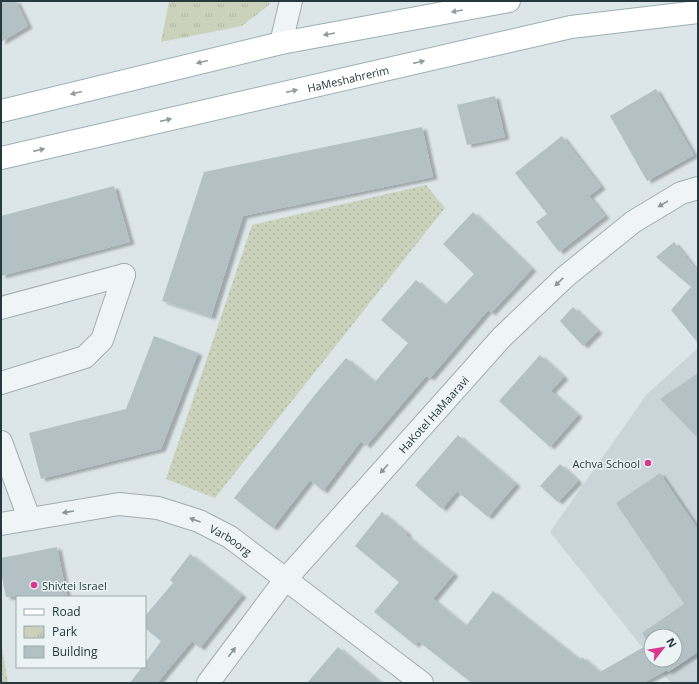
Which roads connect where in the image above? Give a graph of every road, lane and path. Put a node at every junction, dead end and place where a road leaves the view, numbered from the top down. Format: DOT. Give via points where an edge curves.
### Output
graph roads {
  1 [pos="291,1"];
  2 [pos="509,1"];
  3 [pos="698,12"];
  4 [pos="281,43"];
  5 [pos="1,111"];
  6 [pos="1,158"];
  7 [pos="698,188"];
  8 [pos="1,308"];
  9 [pos="1,383"];
  10 [pos="1,442"];
  11 [pos="29,518"];
  12 [pos="1,524"];
  13 [pos="286,580"];
  14 [pos="208,683"];
  15 [pos="422,683"];
  1 -- 4 [label="street"];
  2 -- 4 [label="main road, one-way"];
  6 -- 3 [label="main road, HaMeshahrerim, one-way" via="571,27"];
  4 -- 5 [label="main road, one-way"];
  7 -- 13 [label="street, HaKotel HaMaaravi, one-way" via="681,193 633,222 565,277 502,337"];
  8 -- 9 [label="street" via="124,276 102,340 85,357"];
  10 -- 11 [label="street"];
  11 -- 12 [label="street, Varboorg"];
  13 -- 11 [label="street, Varboorg, one-way" via="230,537 199,521 158,508 119,504"];
  14 -- 13 [label="street, HaKotel HaMaaravi, one-way"];
  13 -- 15 [label="street, Varboorg"];
}
